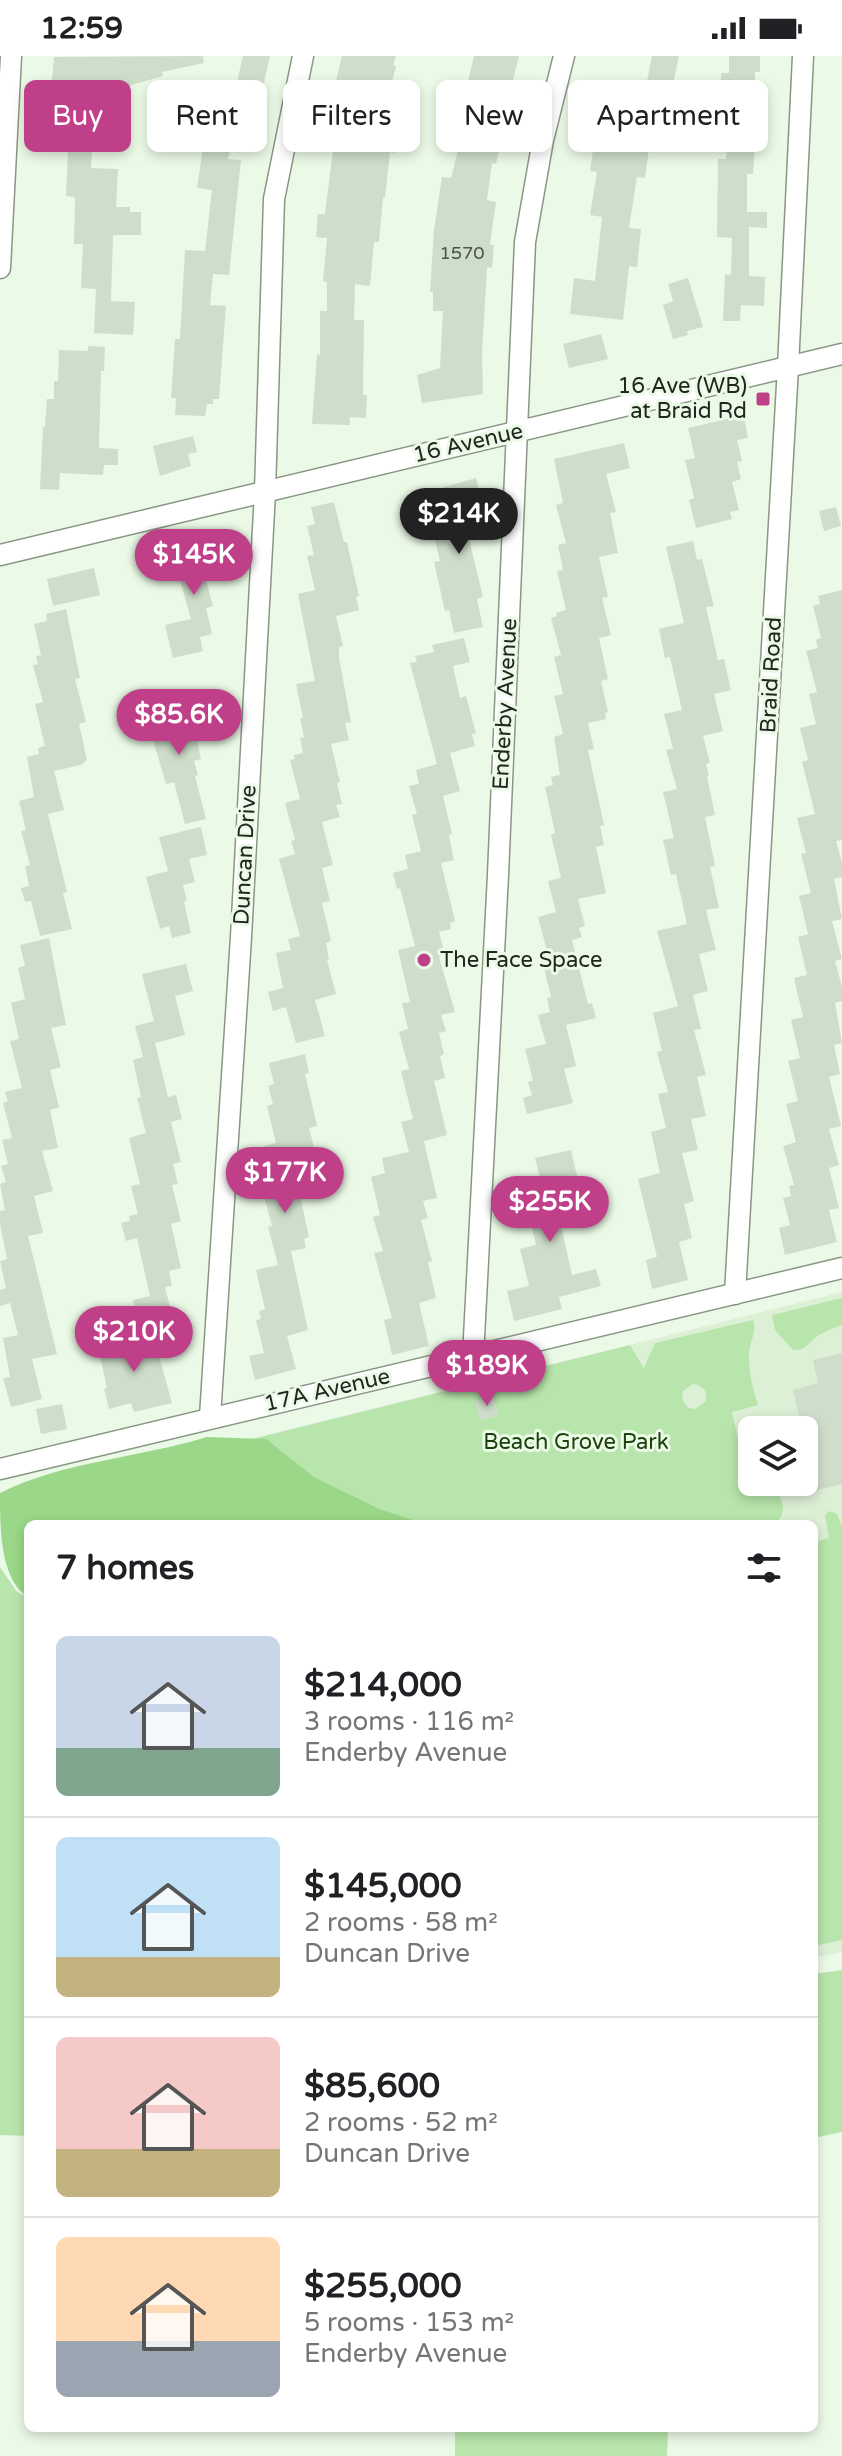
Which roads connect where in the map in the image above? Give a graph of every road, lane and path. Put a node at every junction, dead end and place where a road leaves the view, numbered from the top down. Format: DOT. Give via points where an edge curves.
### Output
graph roads {
  1 [pos="11,56"];
  2 [pos="303,56"];
  3 [pos="564,56"];
  4 [pos="803,56"];
  5 [pos="0,268"];
  6 [pos="842,354"];
  7 [pos="788,367"];
  8 [pos="518,431"];
  9 [pos="265,492"];
  10 [pos="0,555"];
  11 [pos="842,1268"];
  12 [pos="735,1294"];
  13 [pos="473,1357"];
  14 [pos="210,1417"];
  15 [pos="0,1469"];
  1 -- 5 [label="street"];
  2 -- 9 [label="street, Duncan Drive" via="274,199"];
  3 -- 8 [label="street, Enderby Avenue" via="525,242"];
  4 -- 7 [label="street, Braid Road"];
  6 -- 7 [label="street, 16 Avenue"];
  7 -- 8 [label="street, 16 Avenue"];
  7 -- 12 [label="street, Braid Road"];
  8 -- 9 [label="street, 16 Avenue"];
  8 -- 13 [label="street, Enderby Avenue"];
  9 -- 10 [label="street, 16 Avenue"];
  9 -- 14 [label="street, Duncan Drive"];
  11 -- 12 [label="street, 17A Avenue"];
  12 -- 13 [label="street, 17A Avenue"];
  13 -- 14 [label="street, 17A Avenue"];
  14 -- 15 [label="street, 17A Avenue"];
}
